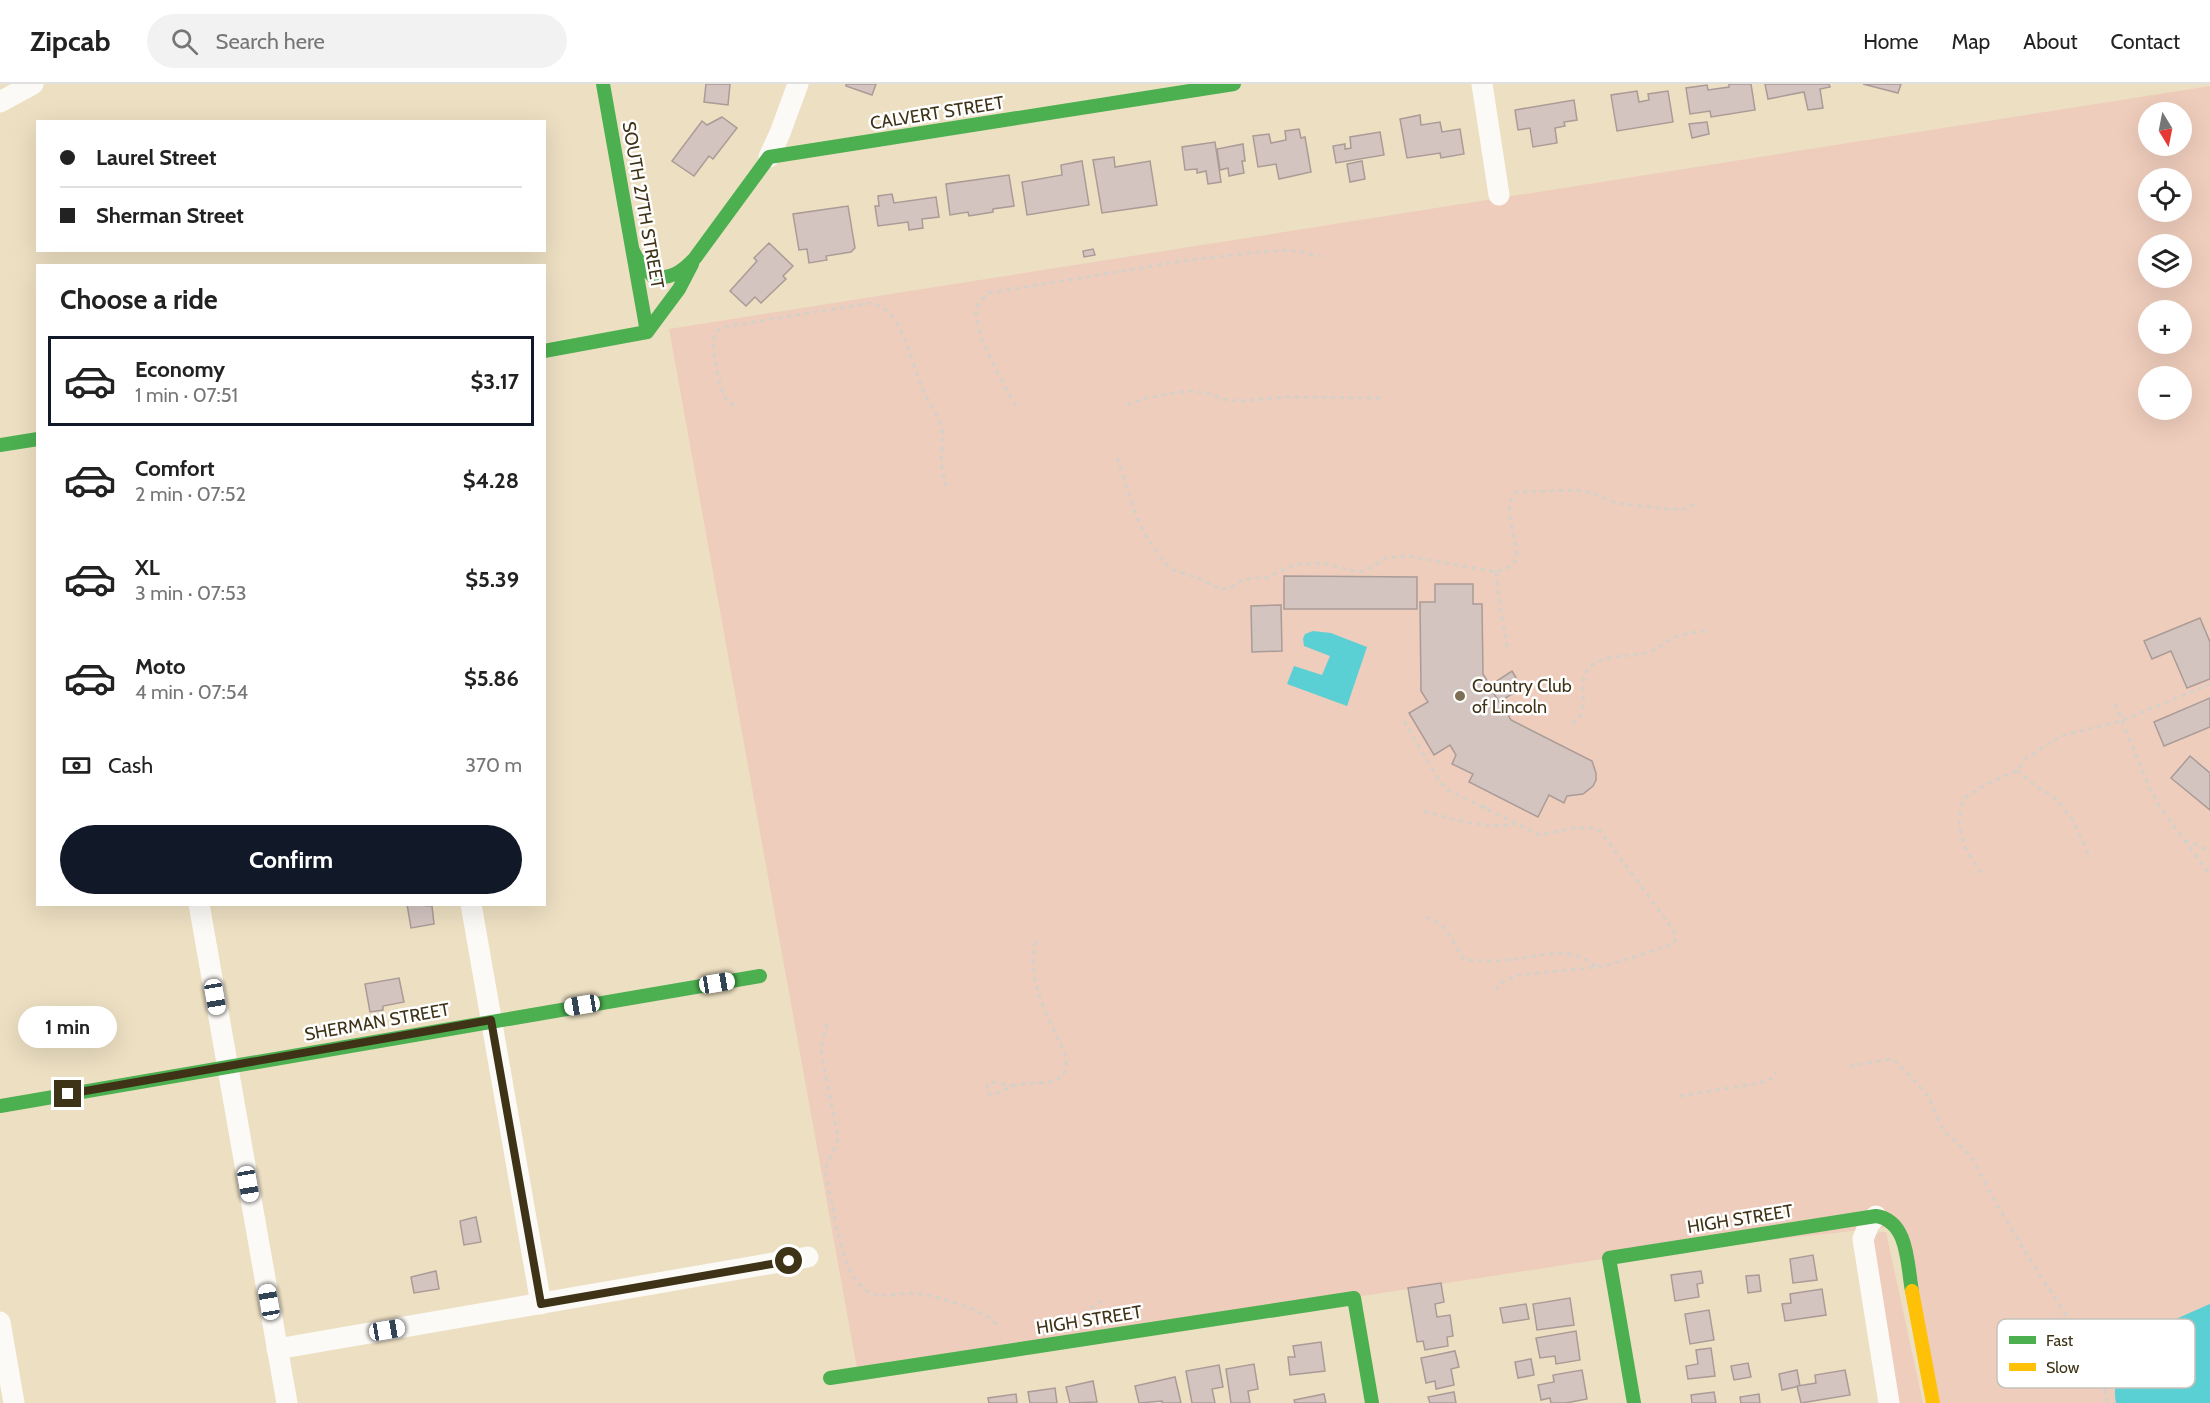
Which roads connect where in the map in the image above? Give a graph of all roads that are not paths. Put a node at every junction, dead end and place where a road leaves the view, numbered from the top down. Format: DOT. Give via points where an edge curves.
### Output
graph roads {
  1 [pos="33,84"];
  2 [pos="603,84"];
  3 [pos="798,84"];
  4 [pos="1234,84"];
  5 [pos="1482,84"];
  6 [pos="0,102"];
  7 [pos="769,157"];
  8 [pos="1499,195"];
  9 [pos="633,251"];
  10 [pos="695,258"];
  11 [pos="647,332"];
  12 [pos="546,351"];
  13 [pos="36,439"];
  14 [pos="0,445"];
  15 [pos="199,906"];
  16 [pos="471,906"];
  17 [pos="760,976"];
  18 [pos="491,1020"];
  19 [pos="227,1066"];
  20 [pos="0,1106"];
  21 [pos="1876,1216"];
  22 [pos="808,1257"];
  23 [pos="541,1304"];
  24 [pos="0,1322"];
  25 [pos="277,1349"];
  26 [pos="830,1378"];
  27 [pos="14,1403"];
  28 [pos="286,1403"];
  29 [pos="1372,1403"];
  30 [pos="1634,1403"];
  31 [pos="1890,1403"];
  32 [pos="1933,1403"];
  1 -- 6 [label="street"];
  2 -- 9 [label="street, SOUTH 27TH STREET"];
  3 -- 7 [label="street"];
  4 -- 7 [label="street, CALVERT STREET"];
  5 -- 8 [label="street"];
  7 -- 10 [label="street"];
  9 -- 10 [label="street" via="647,272 660,278 674,276"];
  9 -- 11 [label="street, SOUTH 27TH STREET"];
  10 -- 11 [label="street" via="680,289"];
  11 -- 12 [label="street"];
  13 -- 14 [label="street"];
  15 -- 19 [label="street"];
  16 -- 18 [label="street"];
  17 -- 18 [label="street, SHERMAN STREET"];
  18 -- 19 [label="street, SHERMAN STREET"];
  18 -- 23 [label="street"];
  19 -- 20 [label="street, SHERMAN STREET"];
  19 -- 25 [label="street"];
  21 -- 30 [label="street, HIGH STREET" via="1609,1258"];
  21 -- 31 [label="street" via="1863,1239"];
  21 -- 32 [label="street" via="1890,1219 1902,1235"];
  22 -- 23 [label="street"];
  23 -- 25 [label="street"];
  24 -- 27 [label="street"];
  25 -- 28 [label="street"];
  26 -- 29 [label="street, HIGH STREET" via="1354,1298"];
}
